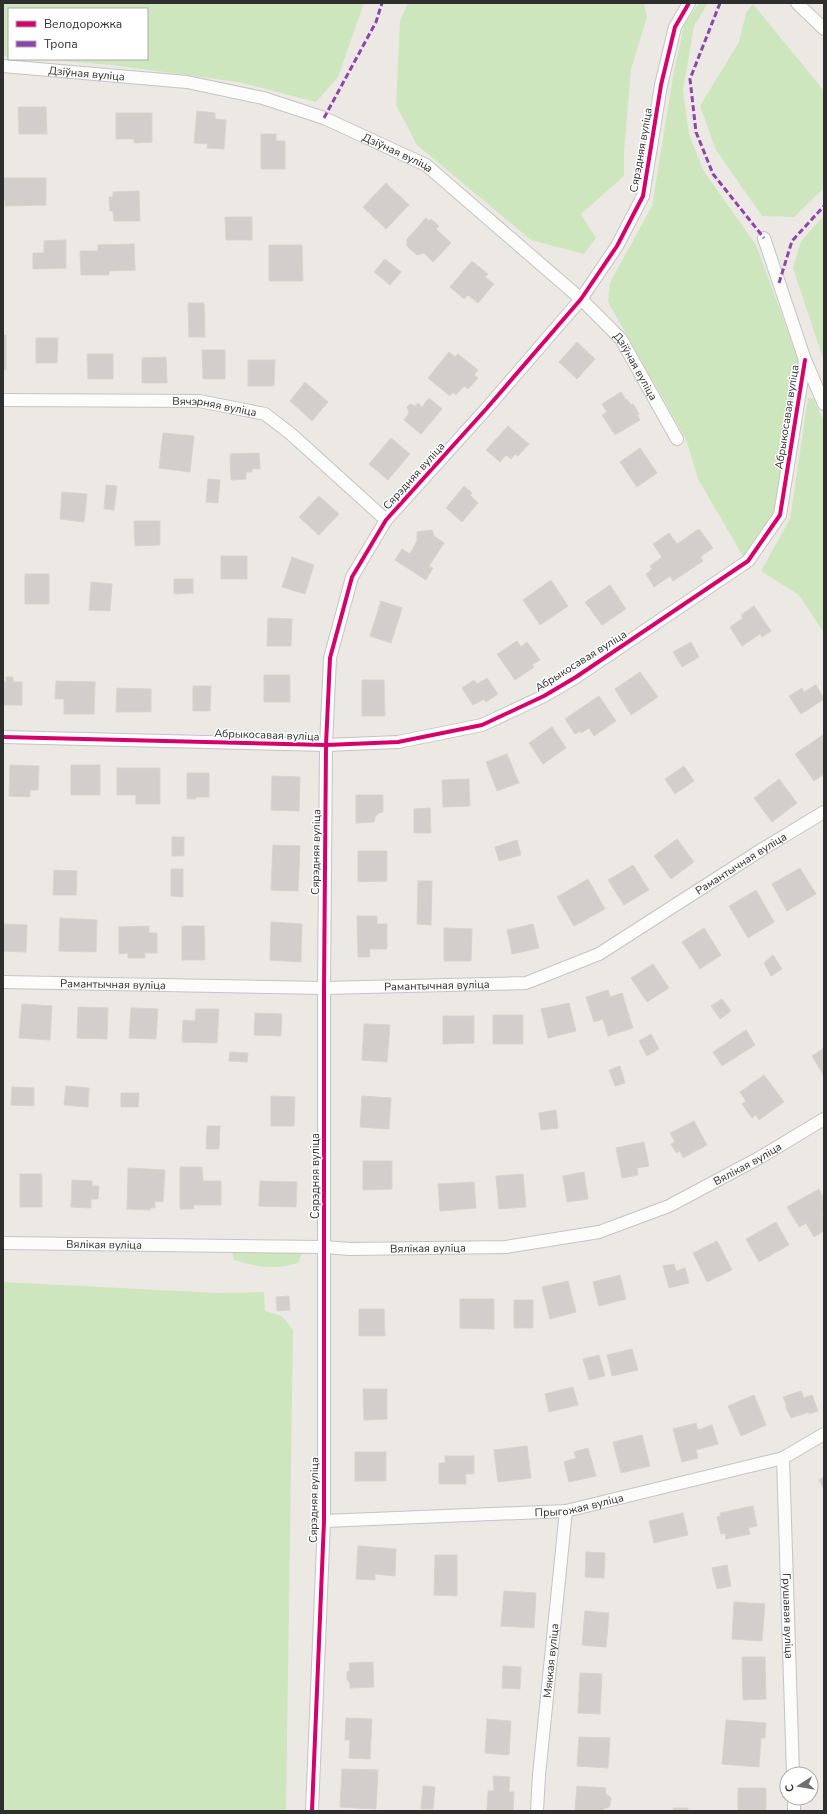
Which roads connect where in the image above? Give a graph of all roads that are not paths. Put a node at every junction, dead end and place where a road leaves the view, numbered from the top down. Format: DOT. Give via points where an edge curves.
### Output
graph roads {
  1 [pos="689,3"];
  2 [pos="796,3"];
  3 [pos="824,29"];
  4 [pos="3,66"];
  5 [pos="764,238"];
  6 [pos="581,299"];
  7 [pos="805,360"];
  8 [pos="3,400"];
  9 [pos="824,404"];
  10 [pos="677,439"];
  11 [pos="386,520"];
  12 [pos="3,737"];
  13 [pos="326,745"];
  14 [pos="824,812"];
  15 [pos="3,982"];
  16 [pos="324,988"];
  17 [pos="824,1119"];
  18 [pos="3,1243"];
  19 [pos="324,1247"];
  20 [pos="824,1434"];
  21 [pos="782,1458"];
  22 [pos="566,1511"];
  23 [pos="324,1521"];
  24 [pos="793,1766"];
  25 [pos="312,1811"];
  26 [pos="537,1811"];
  1 -- 6 [label="street, Сярэдняя вуліца" via="675,28 661,85 643,196 617,246"];
  2 -- 3 [label="street"];
  4 -- 6 [label="street, Дзіўная вуліца" via="187,82 263,98 324,118 426,165"];
  5 -- 7 [label="street"];
  6 -- 10 [label="street, Дзіўная вуліца" via="621,339"];
  6 -- 11 [label="street, Сярэдняя вуліца"];
  7 -- 9 [label="street"];
  7 -- 13 [label="street, Абрыкосавая вуліца" via="780,515 748,561 576,677 544,696 482,725 398,742"];
  8 -- 11 [label="street, Вячэрняя вуліца" via="199,401 265,414 291,434"];
  11 -- 13 [label="street, Сярэдняя вуліца" via="352,577 330,658"];
  12 -- 13 [label="street, Абрыкосавая вуліца"];
  13 -- 16 [label="street, Сярэдняя вуліца"];
  14 -- 16 [label="street, Рамантычная вуліца" via="599,954 526,984"];
  15 -- 16 [label="street, Рамантычная вуліца"];
  16 -- 19 [label="street, Сярэдняя вуліца"];
  17 -- 19 [label="street, Вялікая вуліца" via="759,1158 669,1206 600,1232 506,1247"];
  18 -- 19 [label="street, Вялікая вуліца"];
  19 -- 23 [label="street, Сярэдняя вуліца"];
  20 -- 21 [label="street, Прыгожая вуліца"];
  21 -- 22 [label="street, Прыгожая вуліца"];
  21 -- 24 [label="street, Грушавая вуліца"];
  22 -- 23 [label="street, Прыгожая вуліца"];
  22 -- 26 [label="street, Мяккая вуліца"];
  23 -- 25 [label="street, Сярэдняя вуліца"];
}
